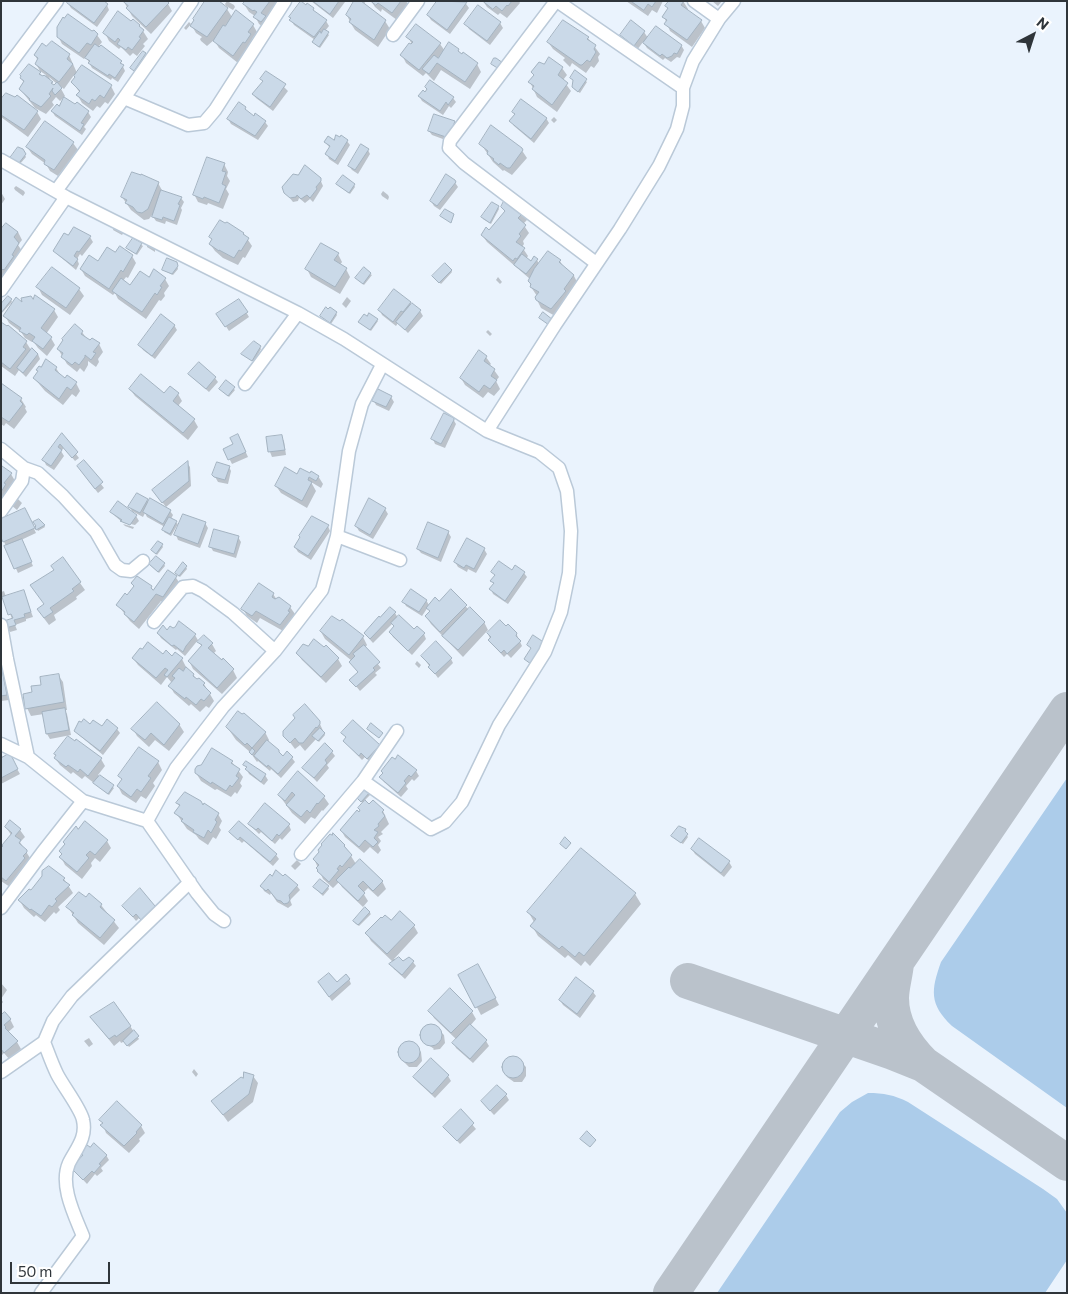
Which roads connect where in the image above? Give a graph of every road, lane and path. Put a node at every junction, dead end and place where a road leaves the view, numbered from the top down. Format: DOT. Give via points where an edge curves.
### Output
graph roads {
  1 [pos="57,1"];
  2 [pos="192,1"];
  3 [pos="285,1"];
  4 [pos="418,1"];
  5 [pos="556,1"];
  6 [pos="694,1"];
  7 [pos="734,1"];
  8 [pos="719,19"];
  9 [pos="393,35"];
  10 [pos="1,76"];
  11 [pos="683,88"];
  12 [pos="124,98"];
  13 [pos="1,160"];
  14 [pos="61,194"];
  15 [pos="596,264"];
  16 [pos="1,290"];
  17 [pos="298,313"];
  18 [pos="382,365"];
  19 [pos="245,384"];
  20 [pos="487,431"];
  21 [pos="1,449"];
  22 [pos="24,468"];
  23 [pos="1,511"];
  24 [pos="337,536"];
  25 [pos="400,560"];
  26 [pos="143,561"];
  27 [pos="154,622"];
  28 [pos="1,625"];
  29 [pos="275,651"];
  30 [pos="4,660"];
  31 [pos="398,731"];
  32 [pos="1,744"];
  33 [pos="28,756"];
  34 [pos="363,781"];
  35 [pos="83,801"];
  36 [pos="147,820"];
  37 [pos="301,854"];
  38 [pos="190,882"];
  39 [pos="1,908"];
  40 [pos="224,921"];
  41 [pos="44,1042"];
  42 [pos="1,1072"];
  43 [pos="41,1293"];
  1 -- 10 [label="street"];
  2 -- 12 [label="street"];
  3 -- 12 [label="street" via="204,123 188,124"];
  4 -- 9 [label="street"];
  5 -- 11 [label="street"];
  5 -- 15 [label="street" via="450,141 449,148"];
  6 -- 8 [label="street"];
  7 -- 8 [label="street"];
  8 -- 11 [label="street" via="693,62"];
  11 -- 15 [label="street" via="683,106 677,129 659,166"];
  12 -- 14 [label="street"];
  13 -- 14 [label="street"];
  14 -- 16 [label="street"];
  14 -- 17 [label="street"];
  15 -- 20 [label="street"];
  17 -- 18 [label="street"];
  17 -- 19 [label="street"];
  18 -- 20 [label="street"];
  18 -- 24 [label="street" via="362,404 349,451"];
  20 -- 34 [label="street" via="539,452 559,468 567,491 570,531 569,573 561,612 545,652 499,725 462,802 446,822 431,829"];
  21 -- 22 [label="street"];
  22 -- 23 [label="street" via="22,480"];
  22 -- 26 [label="street" via="38,473 63,496 96,532 115,565 131,571"];
  24 -- 25 [label="street"];
  24 -- 29 [label="street" via="322,590"];
  27 -- 29 [label="street" via="183,586 193,586 233,613"];
  28 -- 30 [label="street"];
  29 -- 36 [label="street" via="223,707 176,768"];
  30 -- 33 [label="street"];
  31 -- 34 [label="street"];
  32 -- 33 [label="street"];
  33 -- 35 [label="street"];
  34 -- 37 [label="street"];
  35 -- 36 [label="street"];
  35 -- 39 [label="street"];
  36 -- 38 [label="street"];
  38 -- 40 [label="street" via="214,914"];
  38 -- 41 [label="street" via="72,996 53,1021"];
  41 -- 42 [label="street"];
  41 -- 43 [label="street" via="57,1074 83,1119 82,1141 67,1174 71,1211 83,1236"];
}
